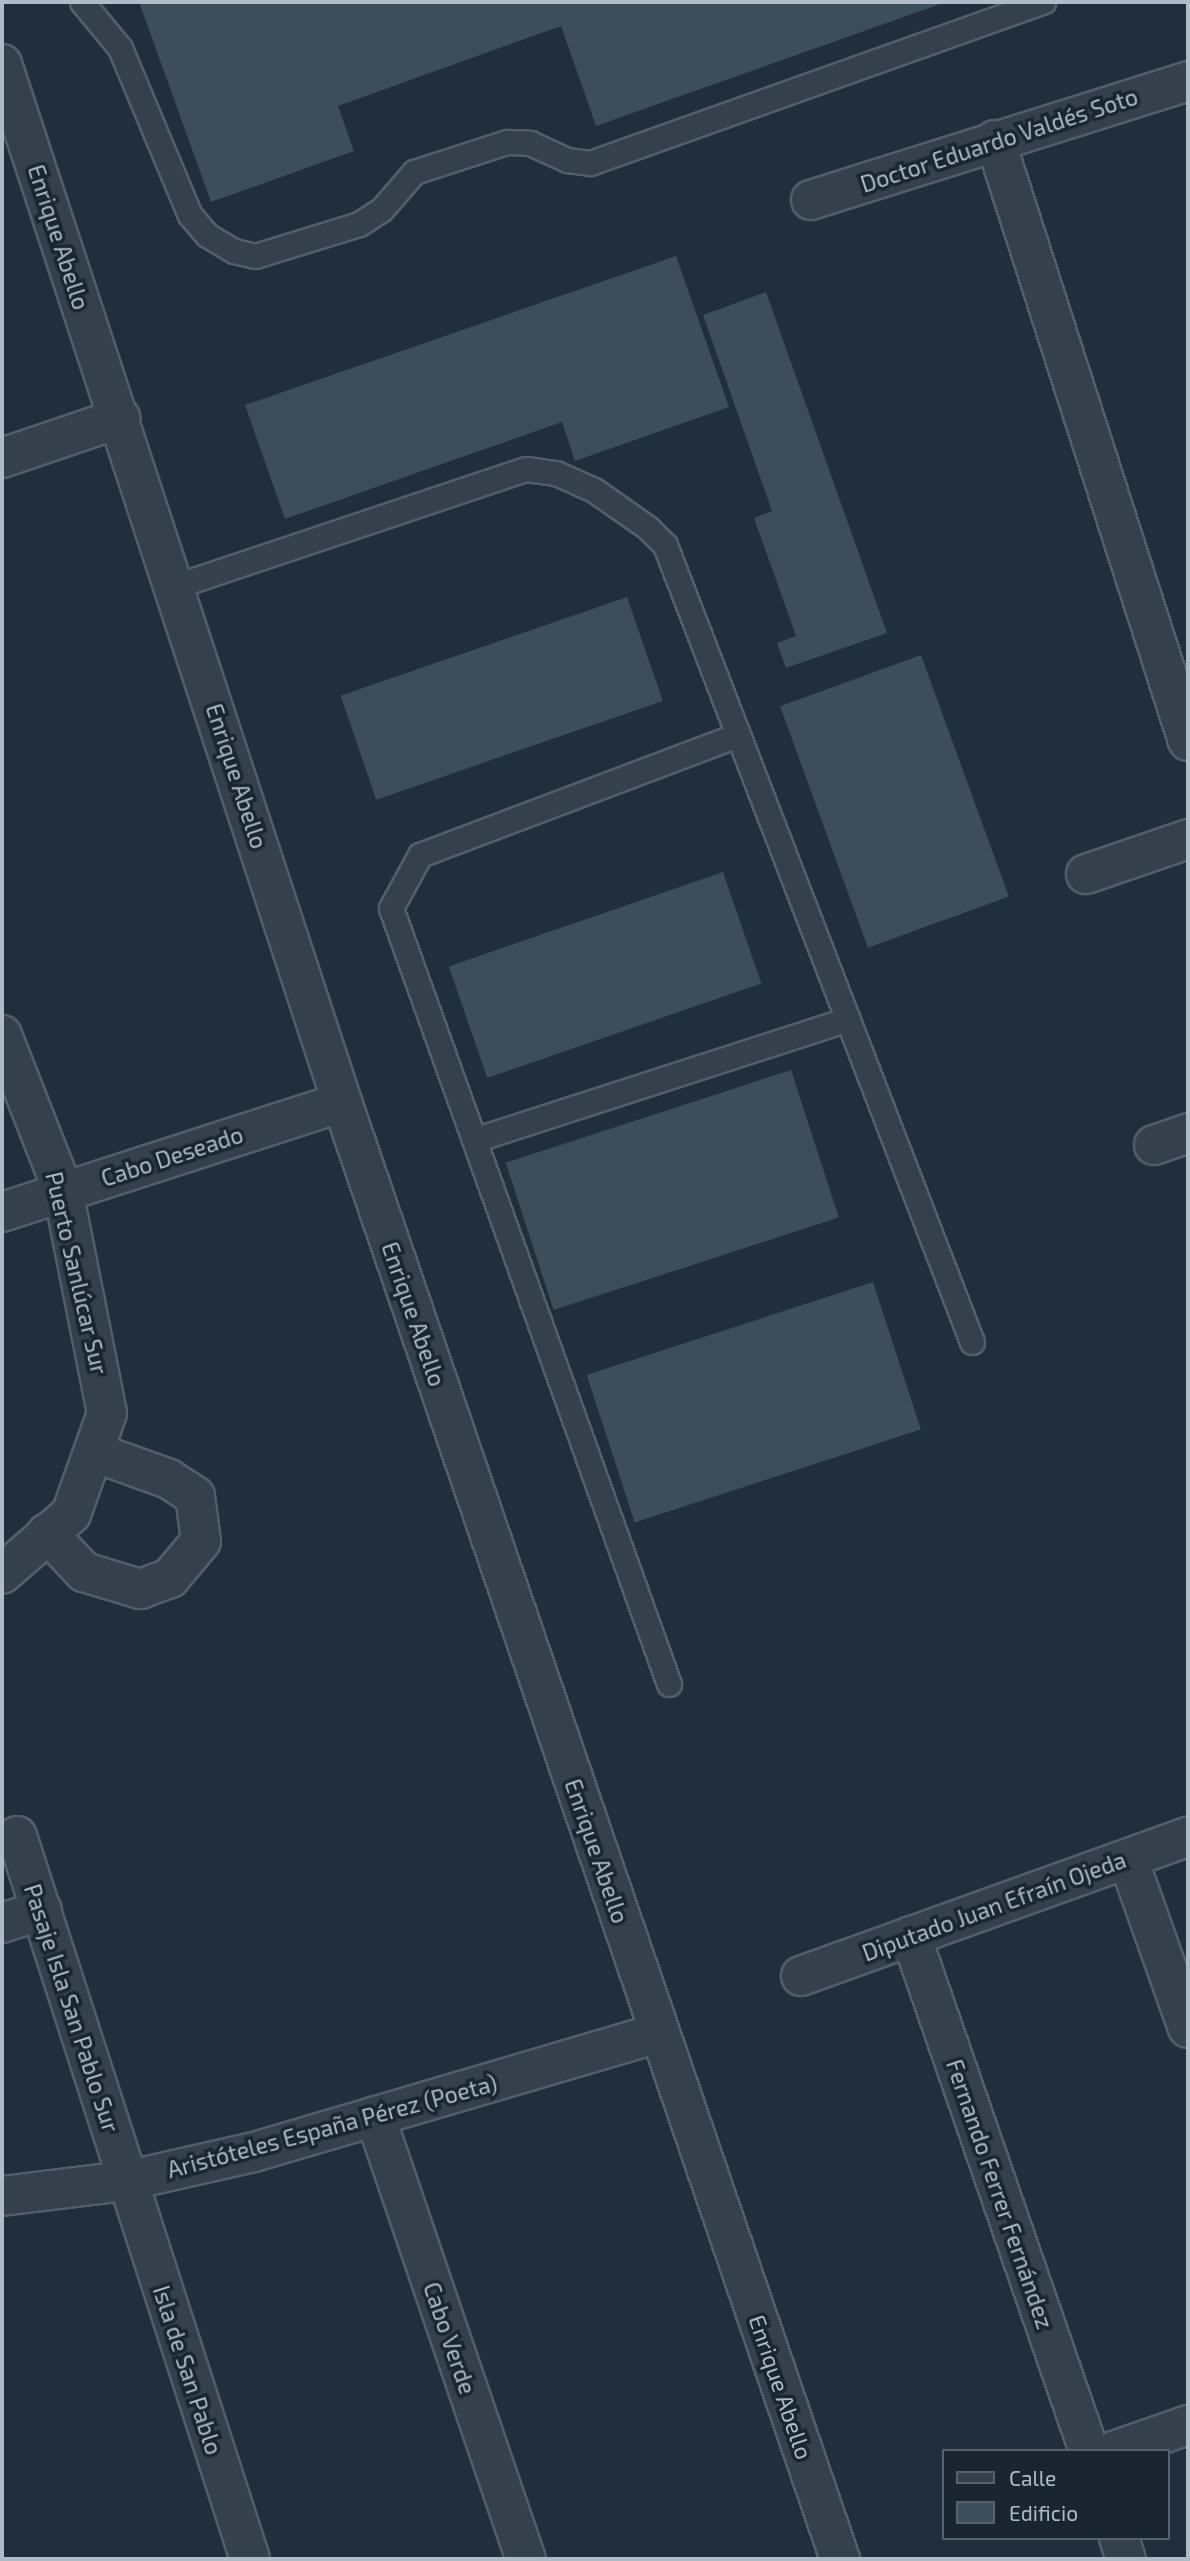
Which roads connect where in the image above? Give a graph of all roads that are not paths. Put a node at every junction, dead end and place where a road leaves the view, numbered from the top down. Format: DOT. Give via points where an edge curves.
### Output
graph roads {
  1 [pos="82,2"];
  2 [pos="1043,2"];
  3 [pos="2,64"];
  4 [pos="1188,81"];
  5 [pos="995,140"];
  6 [pos="811,200"];
  7 [pos="120,418"];
  8 [pos="2,458"];
  9 [pos="176,586"];
  10 [pos="738,734"];
  11 [pos="1188,741"];
  12 [pos="1188,839"];
  13 [pos="1086,874"];
  14 [pos="848,1019"];
  15 [pos="2,1035"];
  16 [pos="342,1102"];
  17 [pos="474,1140"];
  18 [pos="63,1191"];
  19 [pos="2,1212"];
  20 [pos="972,1342"];
  21 [pos="94,1452"];
  22 [pos="59,1524"];
  23 [pos="2,1574"];
  24 [pos="669,1684"];
  25 [pos="17,1836"];
  26 [pos="1188,1837"];
  27 [pos="1128,1858"];
  28 [pos="42,1910"];
  29 [pos="2,1923"];
  30 [pos="911,1936"];
  31 [pos="801,1976"];
  32 [pos="1188,2028"];
  33 [pos="658,2033"];
  34 [pos="375,2116"];
  35 [pos="127,2181"];
  36 [pos="2,2196"];
  37 [pos="1188,2425"];
  38 [pos="1088,2449"];
  39 [pos="1120,2449"];
  40 [pos="1120,2540"];
  41 [pos="250,2559"];
  42 [pos="526,2559"];
  43 [pos="841,2559"];
  44 [pos="1126,2559"];
  1 -- 2 [label="lane" via="120,48 190,215 208,235 254,256 359,224 382,209 414,172 507,142 530,143 568,160 590,163"];
  3 -- 7 [label="street, Enrique Abello"];
  4 -- 5 [label="street, Doctor Eduardo Valdés Soto"];
  5 -- 6 [label="street, Doctor Eduardo Valdés Soto"];
  5 -- 11 [label="street"];
  7 -- 8 [label="street"];
  7 -- 9 [label="street, Enrique Abello"];
  9 -- 10 [label="lane" via="526,469 556,473 628,510 665,545"];
  9 -- 16 [label="street, Enrique Abello"];
  10 -- 14 [label="lane"];
  10 -- 17 [label="lane" via="419,855 391,908"];
  12 -- 13 [label="street"];
  14 -- 17 [label="lane"];
  14 -- 20 [label="lane"];
  15 -- 18 [label="street, Puerto Sanlúcar Sur"];
  16 -- 18 [label="street, Cabo Deseado"];
  16 -- 33 [label="street, Enrique Abello"];
  17 -- 24 [label="lane"];
  18 -- 19 [label="street, Cabo Deseado"];
  18 -- 21 [label="street, Puerto Sanlúcar Sur" via="107,1413"];
  21 -- 22 [label="street, Puerto Sanlúcar Sur"];
  21 -- 22 [label="street" via="169,1479 195,1496 201,1541 170,1578 139,1589 84,1572"];
  22 -- 23 [label="street"];
  25 -- 28 [label="street, Pasaje Isla San Pablo Sur"];
  26 -- 27 [label="street, Diputado Juan Efraín Ojeda"];
  27 -- 30 [label="street, Diputado Juan Efraín Ojeda"];
  27 -- 32 [label="street"];
  28 -- 29 [label="street"];
  28 -- 35 [label="street, Pasaje Isla San Pablo Sur"];
  30 -- 31 [label="street, Diputado Juan Efraín Ojeda"];
  30 -- 38 [label="street, Fernando Ferrer Fernández"];
  33 -- 34 [label="street, Aristóteles España Pérez (Poeta)"];
  33 -- 43 [label="street, Enrique Abello"];
  34 -- 35 [label="street, Aristóteles España Pérez (Poeta)" via="254,2152"];
  34 -- 42 [label="street, Cabo Verde"];
  35 -- 36 [label="street, Aristóteles España Pérez (Poeta)"];
  35 -- 41 [label="street, Isla de San Pablo"];
  37 -- 39 [label="street"];
  40 -- 44 [label="street"];
}
